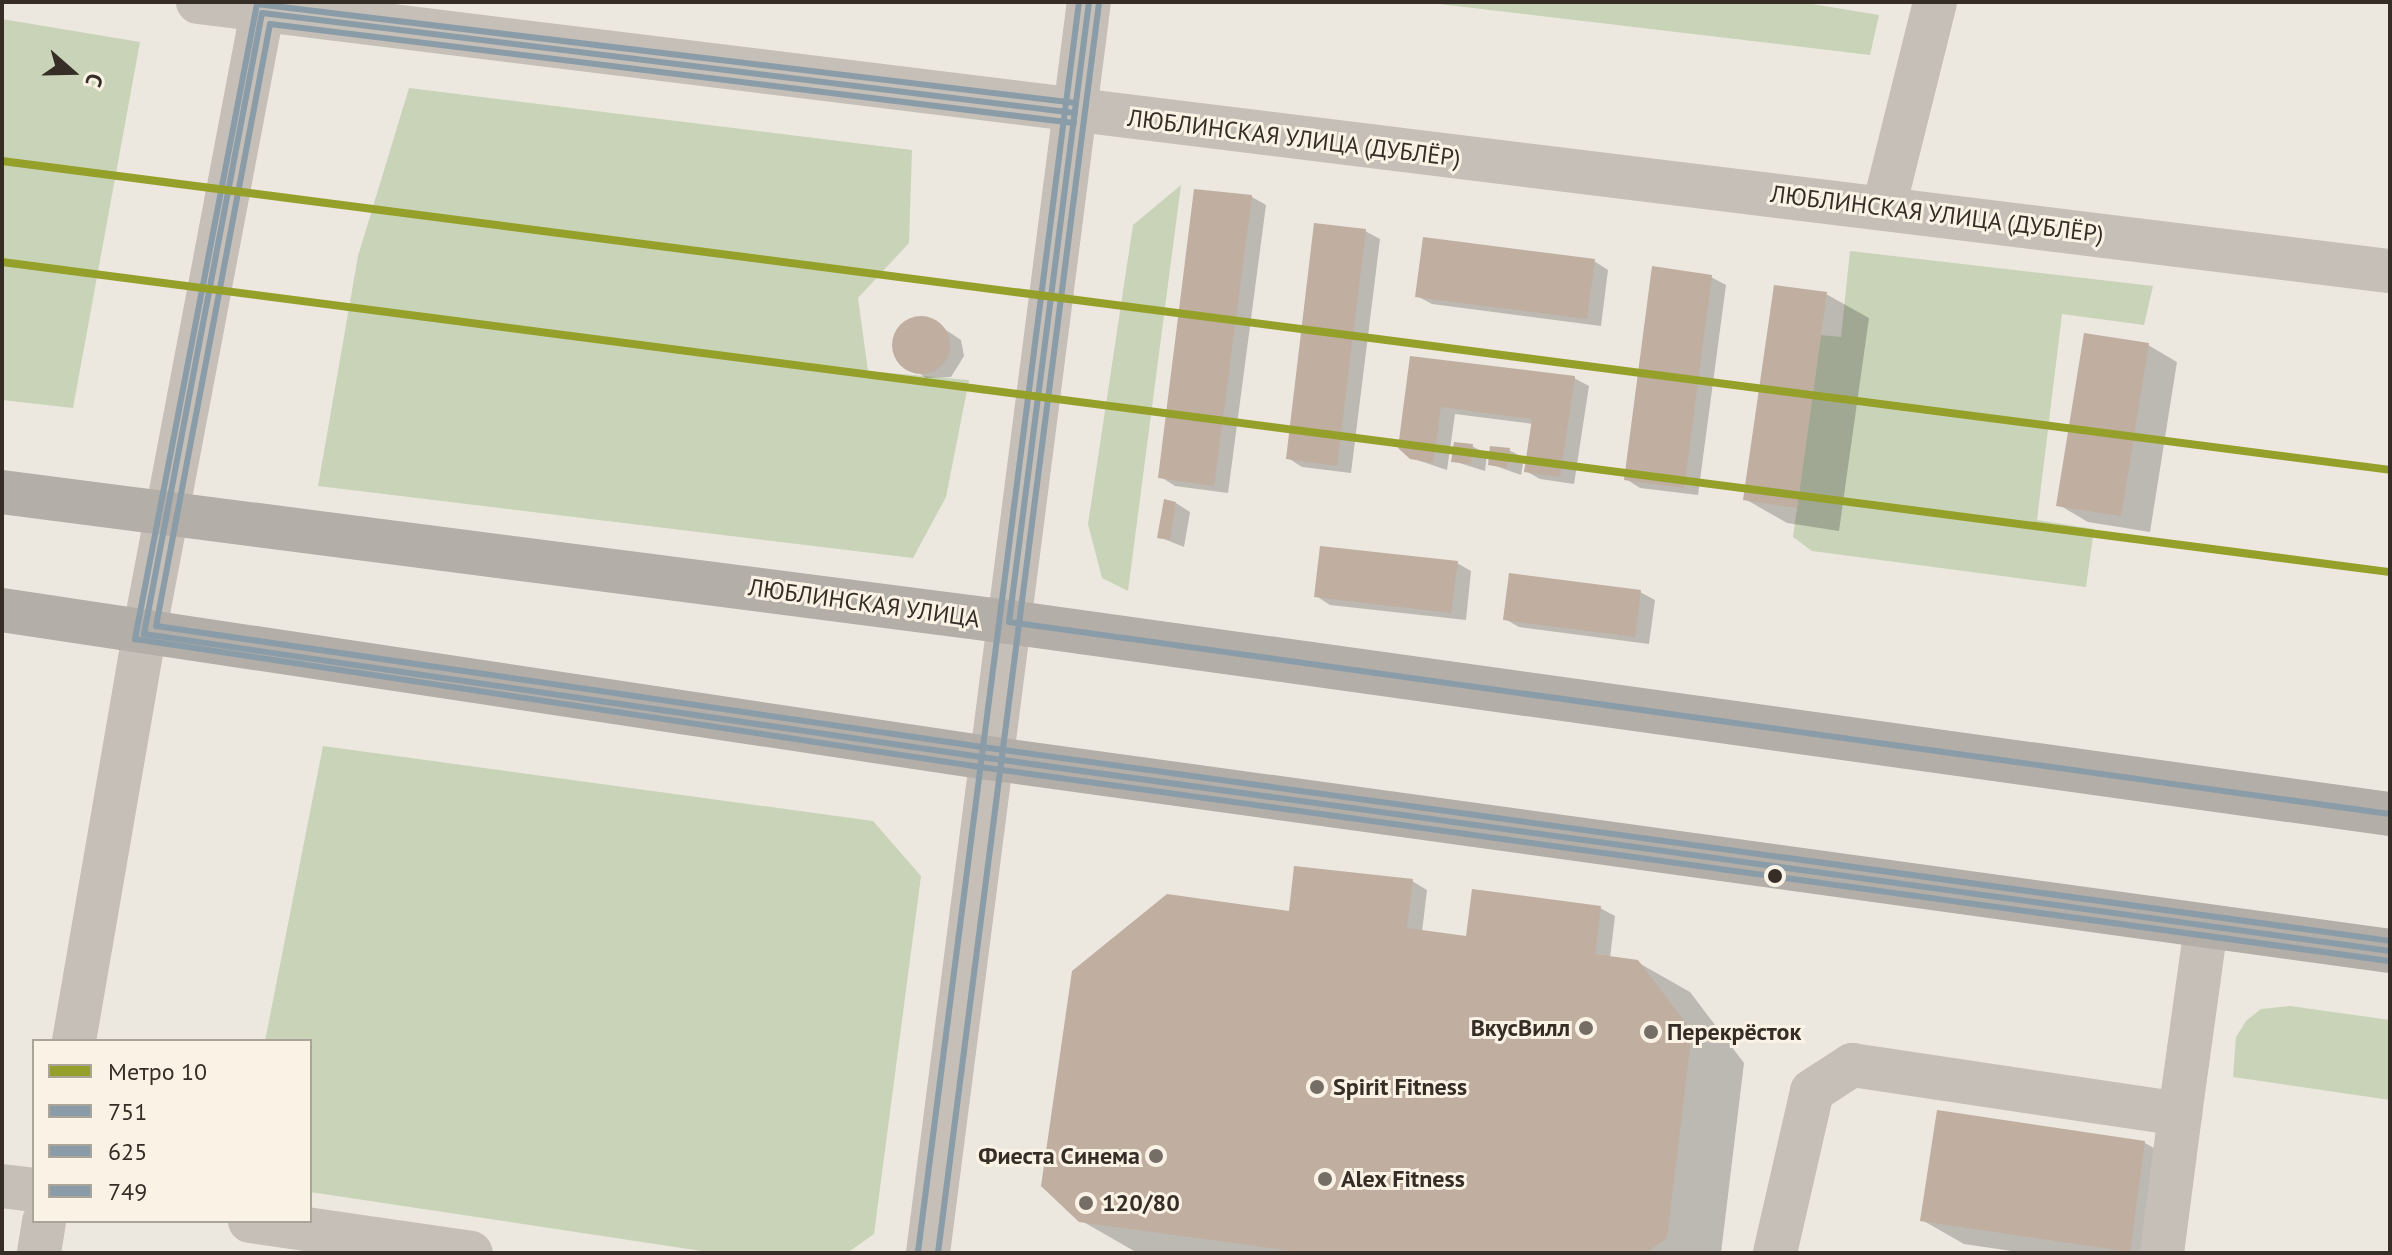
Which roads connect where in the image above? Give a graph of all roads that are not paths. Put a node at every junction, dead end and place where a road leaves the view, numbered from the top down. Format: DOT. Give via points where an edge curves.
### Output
graph roads {
  1 [pos="198,2"];
  2 [pos="1089,2"];
  3 [pos="1935,2"];
  4 [pos="263,8"];
  5 [pos="1075,113"];
  6 [pos="1884,207"];
  7 [pos="2390,271"];
  8 [pos="2,492"];
  9 [pos="167,510"];
  10 [pos="2,610"];
  11 [pos="1009,622"];
  12 [pos="144,634"];
  13 [pos="988,758"];
  14 [pos="2390,814"];
  15 [pos="2206,927"];
  16 [pos="2390,951"];
  17 [pos="74,1039"];
  18 [pos="2180,1114"];
  19 [pos="2,1186"];
  20 [pos="32,1190"];
  21 [pos="44,1223"];
  22 [pos="262,1223"];
  23 [pos="415,1249"];
  24 [pos="39,1253"];
  25 [pos="471,1253"];
  26 [pos="928,1253"];
  27 [pos="1775,1253"];
  28 [pos="2162,1253"];
  1 -- 4 [label="street, ЛЮБЛИНСКАЯ УЛИЦА (ДУБЛЁР)"];
  2 -- 5 [label="street"];
  3 -- 6 [label="street"];
  4 -- 5 [label="street, ЛЮБЛИНСКАЯ УЛИЦА (ДУБЛЁР)"];
  4 -- 9 [label="street"];
  5 -- 6 [label="street, ЛЮБЛИНСКАЯ УЛИЦА (ДУБЛЁР)"];
  5 -- 11 [label="street"];
  6 -- 7 [label="street, ЛЮБЛИНСКАЯ УЛИЦА (ДУБЛЁР)"];
  8 -- 9 [label="main road, ЛЮБЛИНСКАЯ УЛИЦА"];
  9 -- 11 [label="main road, ЛЮБЛИНСКАЯ УЛИЦА"];
  9 -- 12 [label="street"];
  10 -- 12 [label="main road"];
  11 -- 13 [label="street"];
  11 -- 14 [label="main road, ЛЮБЛИНСКАЯ УЛИЦА"];
  12 -- 13 [label="main road"];
  12 -- 17 [label="street"];
  13 -- 15 [label="main road"];
  13 -- 26 [label="street"];
  15 -- 16 [label="main road"];
  15 -- 18 [label="street"];
  18 -- 27 [label="street" via="1852,1065 1812,1091"];
  18 -- 28 [label="street"];
  19 -- 20 [label="street"];
  21 -- 24 [label="street"];
  22 -- 23 [label="street"];
  23 -- 25 [label="street"];
}
